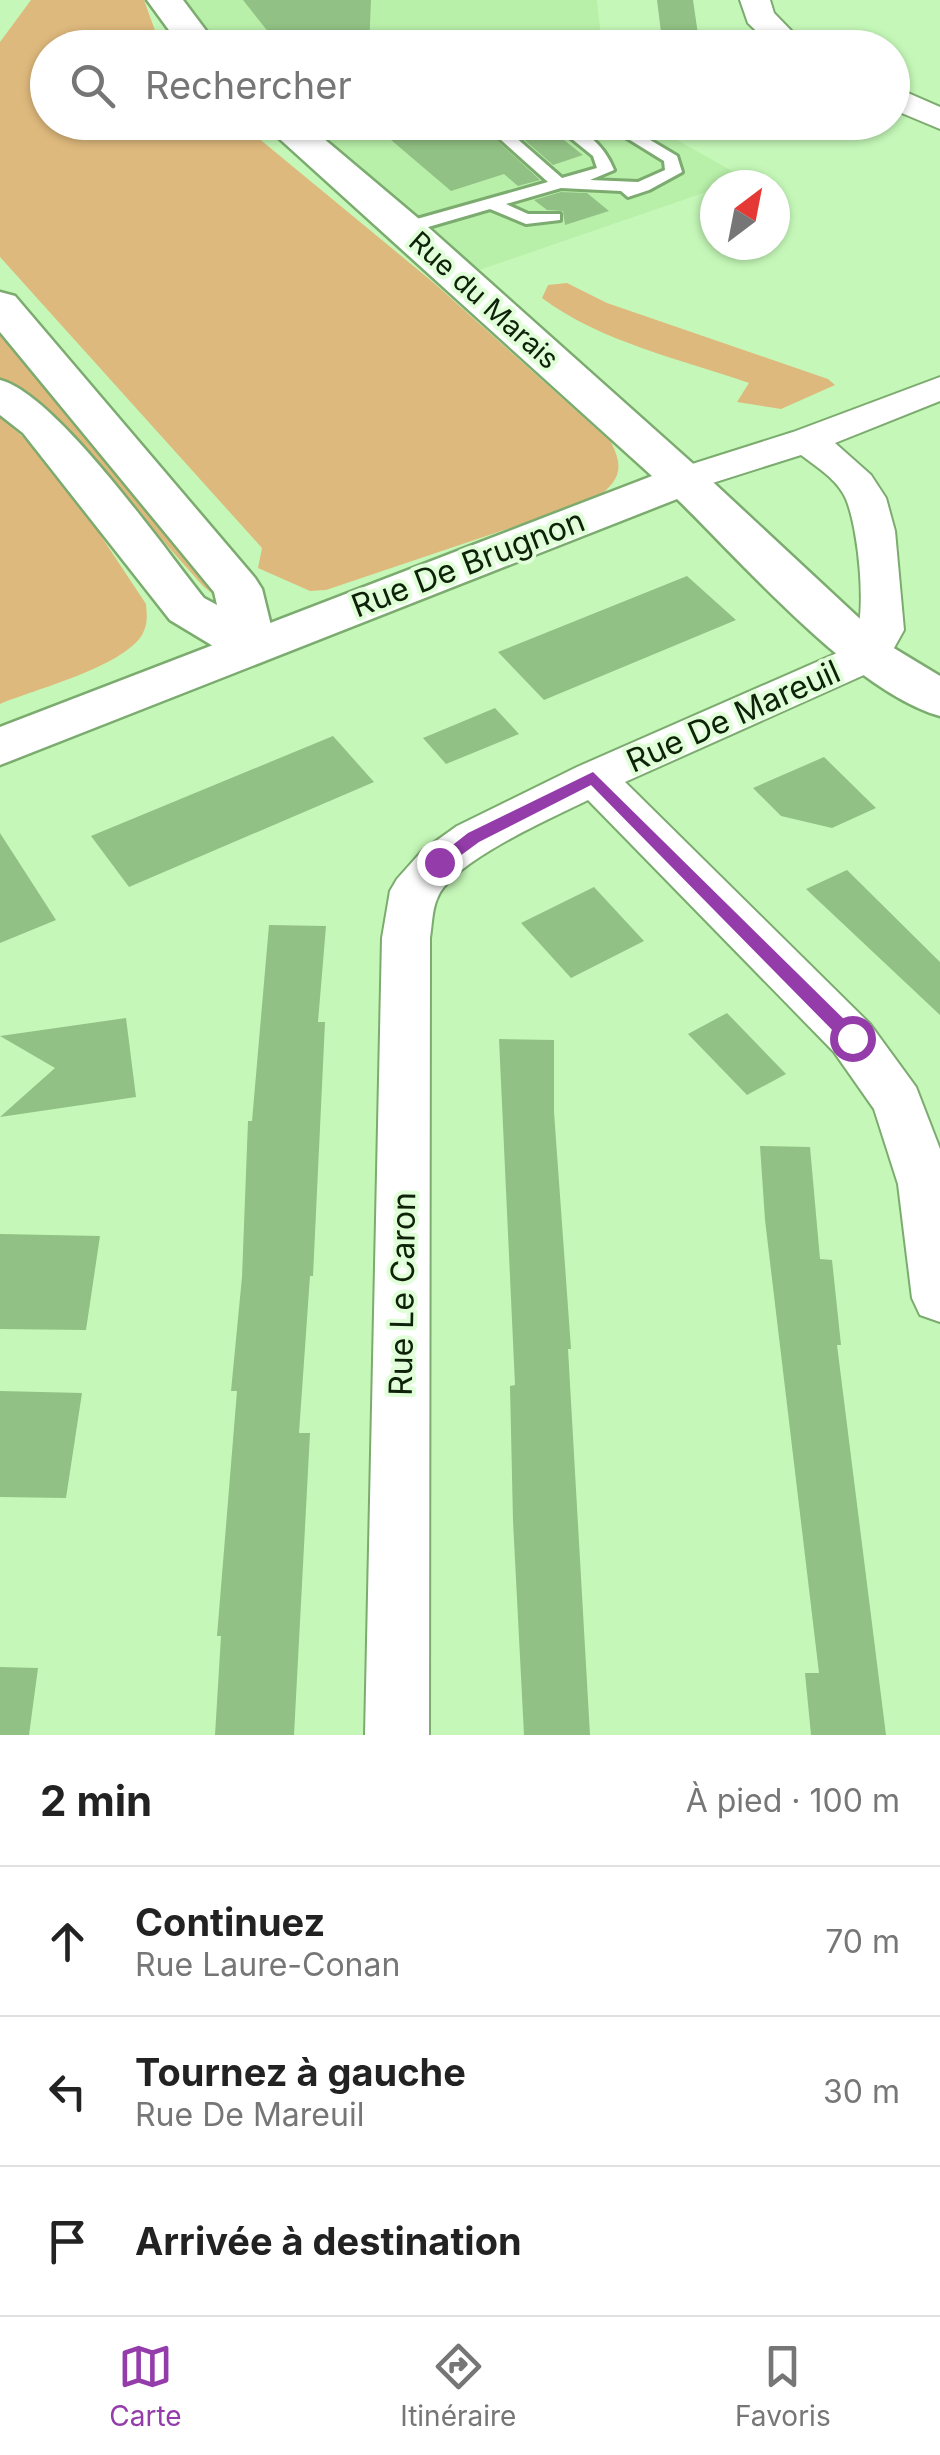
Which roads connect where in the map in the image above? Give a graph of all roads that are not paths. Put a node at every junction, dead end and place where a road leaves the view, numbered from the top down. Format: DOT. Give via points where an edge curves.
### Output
graph roads {
  1 [pos="166,0"];
  2 [pos="755,0"];
  3 [pos="188,30"];
  4 [pos="773,30"];
  5 [pos="940,90"];
  6 [pos="910,97"];
  7 [pos="910,104"];
  8 [pos="940,119"];
  9 [pos="301,140"];
  10 [pos="509,140"];
  11 [pos="582,140"];
  12 [pos="640,140"];
  13 [pos="559,183"];
  14 [pos="643,187"];
  15 [pos="598,202"];
  16 [pos="493,204"];
  17 [pos="554,216"];
  18 [pos="405,228"];
  19 [pos="0,305"];
  20 [pos="940,388"];
  21 [pos="0,392"];
  22 [pos="807,440"];
  23 [pos="684,480"];
  24 [pos="251,646"];
  25 [pos="869,656"];
  26 [pos="940,700"];
  27 [pos="0,747"];
  28 [pos="593,778"];
  29 [pos="439,862"];
  30 [pos="940,1298"];
  31 [pos="397,1735"];
  1 -- 3 [label="main road"];
  2 -- 4 [label="street" via="758,16"];
  5 -- 6 [label="street"];
  7 -- 8 [label="street"];
  9 -- 18 [label="main road, Rue du Marais"];
  10 -- 13 [label="lane"];
  11 -- 13 [label="lane" via="600,154 606,170"];
  12 -- 14 [label="lane" via="671,158 674,172"];
  13 -- 14 [label="lane"];
  13 -- 16 [label="lane"];
  14 -- 15 [label="lane"];
  16 -- 17 [label="lane" via="526,219"];
  16 -- 18 [label="lane"];
  18 -- 23 [label="main road, Rue du Marais"];
  19 -- 24 [label="main road" via="238,589"];
  20 -- 22 [label="street, Rue De Brugnon"];
  21 -- 24 [label="main road" via="39,423 186,609"];
  22 -- 23 [label="street, Rue De Brugnon"];
  22 -- 25 [label="street" via="851,475 866,498 884,630"];
  23 -- 24 [label="main road, Rue De Brugnon"];
  23 -- 25 [label="main road, Rue du Marais"];
  24 -- 27 [label="main road, Rue De Brugnon"];
  25 -- 26 [label="main road, Rue du Marais"];
  25 -- 28 [label="street, Rue De Mareuil"];
  28 -- 29 [label="street, Rue De Mareuil"];
  28 -- 30 [label="street" via="852,1038 898,1102 925,1184"];
  29 -- 31 [label="street, Rue Le Caron" via="414,890 406,938"];
}
